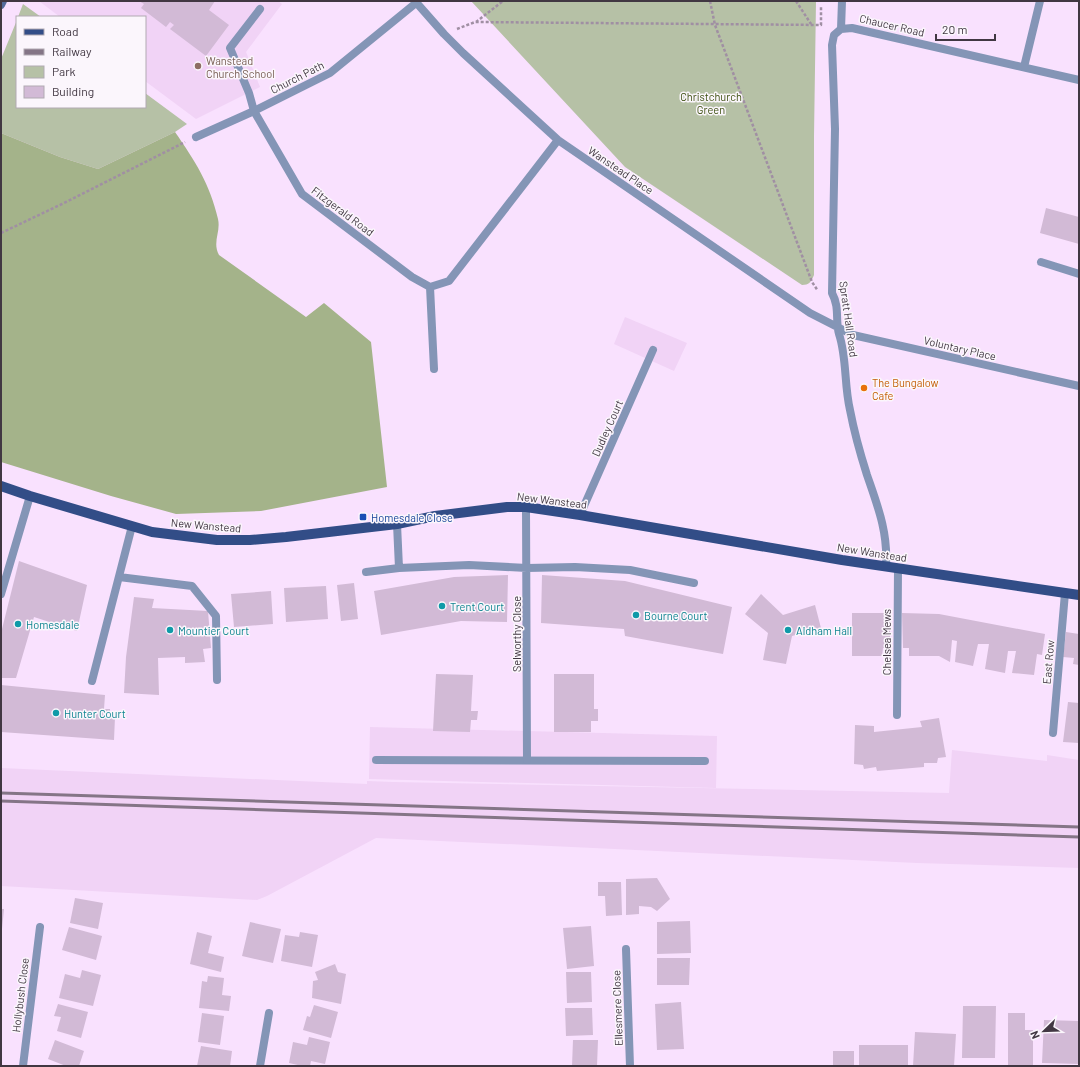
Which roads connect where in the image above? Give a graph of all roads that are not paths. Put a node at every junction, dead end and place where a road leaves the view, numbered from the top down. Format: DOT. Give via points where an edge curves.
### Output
graph roads {
  1 [pos="3,1"];
  2 [pos="842,1"];
  3 [pos="1040,1"];
  4 [pos="415,2"];
  5 [pos="1,5"];
  6 [pos="260,9"];
  7 [pos="841,29"];
  8 [pos="1024,67"];
  9 [pos="1079,80"];
  10 [pos="254,111"];
  11 [pos="196,137"];
  12 [pos="558,140"];
  13 [pos="1041,262"];
  14 [pos="1079,274"];
  15 [pos="430,287"];
  16 [pos="838,328"];
  17 [pos="653,350"];
  18 [pos="434,369"];
  19 [pos="1079,386"];
  20 [pos="1,486"];
  21 [pos="30,496"];
  22 [pos="526,507"];
  23 [pos="580,515"];
  24 [pos="397,524"];
  25 [pos="132,526"];
  26 [pos="886,566"];
  27 [pos="399,568"];
  28 [pos="527,568"];
  29 [pos="898,569"];
  30 [pos="366,572"];
  31 [pos="119,577"];
  32 [pos="694,583"];
  33 [pos="1065,593"];
  34 [pos="1,594"];
  35 [pos="1079,595"];
  36 [pos="218,680"];
  37 [pos="92,681"];
  38 [pos="897,715"];
  39 [pos="1053,733"];
  40 [pos="376,760"];
  41 [pos="527,760"];
  42 [pos="705,761"];
  43 [pos="40,927"];
  44 [pos="626,949"];
  45 [pos="269,1013"];
  46 [pos="23,1066"];
  47 [pos="260,1066"];
  48 [pos="630,1066"];
  1 -- 5 [label="street"];
  2 -- 7 [label="street, Spratt Hall Road"];
  3 -- 8 [label="street"];
  4 -- 10 [label="street, Church Path" via="330,73"];
  4 -- 12 [label="street, Wanstead Place" via="444,34"];
  6 -- 10 [label="street, Fitzgerald Road" via="230,48"];
  7 -- 8 [label="street, Chaucer Road" via="852,28"];
  7 -- 16 [label="street, Spratt Hall Road" via="834,35 832,45 835,129 832,293 836,302"];
  8 -- 9 [label="street, Chaucer Road"];
  10 -- 11 [label="street, Church Path"];
  10 -- 15 [label="street, Fitzgerald Road" via="302,194 412,277"];
  12 -- 15 [label="street" via="449,281"];
  12 -- 16 [label="street, Wanstead Place" via="810,314"];
  13 -- 14 [label="street"];
  15 -- 18 [label="street"];
  16 -- 19 [label="street, Voluntary Place" via="853,335"];
  16 -- 26 [label="street, Spratt Hall Road" via="850,409 884,529"];
  17 -- 23 [label="street, Dudley Court"];
  20 -- 21 [label="main road, New Wanstead"];
  21 -- 25 [label="main road, New Wanstead"];
  21 -- 34 [label="street"];
  22 -- 23 [label="main road, New Wanstead"];
  22 -- 24 [label="main road, New Wanstead" via="435,516"];
  22 -- 28 [label="street, Selworthy Close"];
  23 -- 26 [label="main road, New Wanstead"];
  24 -- 25 [label="main road, New Wanstead" via="250,540 179,536"];
  24 -- 27 [label="street"];
  25 -- 31 [label="street"];
  26 -- 29 [label="main road, New Wanstead"];
  27 -- 28 [label="street" via="469,565"];
  27 -- 30 [label="street"];
  28 -- 32 [label="street" via="630,570"];
  28 -- 41 [label="street, Selworthy Close"];
  29 -- 33 [label="main road, New Wanstead"];
  29 -- 38 [label="street, Chelsea Mews"];
  31 -- 36 [label="street" via="192,586 216,616"];
  31 -- 37 [label="street"];
  33 -- 35 [label="main road, New Wanstead"];
  33 -- 39 [label="street, East Row"];
  40 -- 41 [label="street"];
  41 -- 42 [label="street"];
  43 -- 46 [label="street, Hollybush Close"];
  44 -- 48 [label="street, Ellesmere Close"];
  45 -- 47 [label="street"];
}
